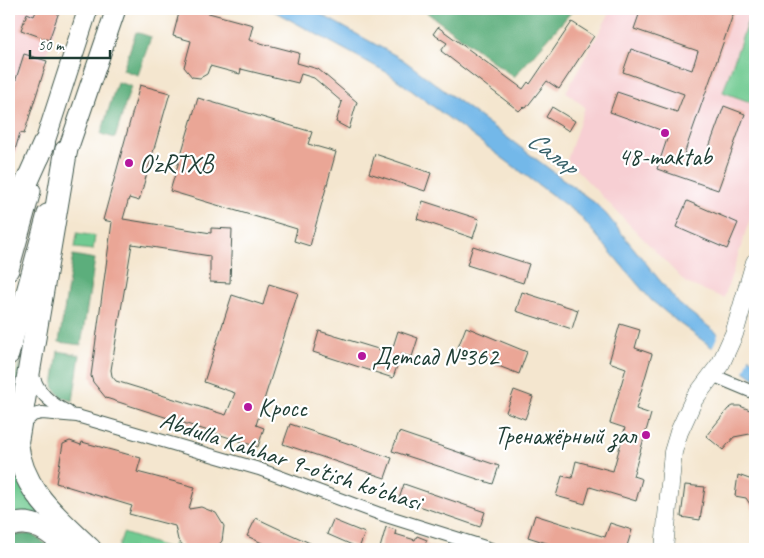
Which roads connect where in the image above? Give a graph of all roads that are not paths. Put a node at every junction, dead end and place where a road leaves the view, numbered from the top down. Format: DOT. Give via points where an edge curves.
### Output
graph roads {
  1 [pos="88,9"];
  2 [pos="116,9"];
  3 [pos="44,144"];
  4 [pos="66,151"];
  5 [pos="9,222"];
  6 [pos="755,262"];
  7 [pos="9,270"];
  8 [pos="19,358"];
  9 [pos="716,369"];
  10 [pos="755,393"];
  11 [pos="77,416"];
  12 [pos="17,436"];
  13 [pos="9,526"];
  14 [pos="68,549"];
  15 [pos="90,549"];
  16 [pos="491,549"];
  17 [pos="664,549"];
  1 -- 3 [label="main road"];
  2 -- 4 [label="main road"];
  3 -- 5 [label="highway"];
  3 -- 7 [label="main road"];
  4 -- 8 [label="highway"];
  6 -- 9 [label="street" via="734,334"];
  8 -- 11 [label="street, Abdulla Kahhar 9-o'tish ko'chasi" via="44,396 55,406"];
  8 -- 12 [label="highway"];
  9 -- 10 [label="street"];
  9 -- 17 [label="street" via="694,399 673,452"];
  11 -- 12 [label="street, Abdulla Kahhar 9-o'tish ko'chasi" via="37,414 25,420"];
  11 -- 16 [label="street, Abdulla Kahhar 9-o'tish ko'chasi" via="259,469 380,514"];
  12 -- 15 [label="highway" via="21,465 33,489 48,509"];
  13 -- 14 [label="highway" via="24,523 39,526"];
}
